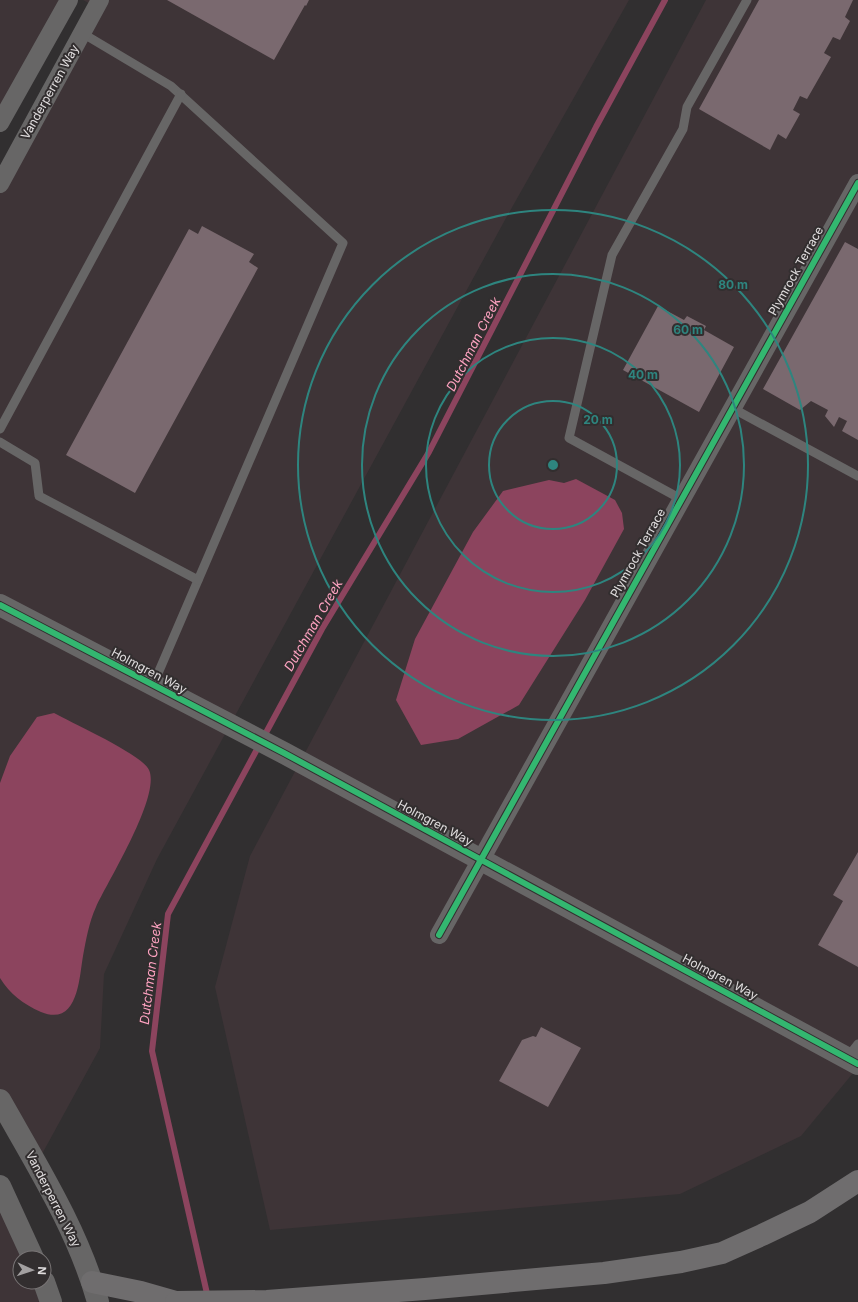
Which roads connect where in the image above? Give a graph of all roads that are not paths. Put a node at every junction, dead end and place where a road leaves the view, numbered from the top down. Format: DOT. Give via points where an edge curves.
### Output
graph roads {
  1 [pos="69,0"];
  2 [pos="100,0"];
  3 [pos="747,0"];
  4 [pos="82,33"];
  5 [pos="181,94"];
  6 [pos="0,123"];
  7 [pos="858,183"];
  8 [pos="0,184"];
  9 [pos="732,408"];
  10 [pos="0,429"];
  11 [pos="0,442"];
  12 [pos="858,476"];
  13 [pos="681,499"];
  14 [pos="198,580"];
  15 [pos="0,605"];
  16 [pos="153,685"];
  17 [pos="480,859"];
  18 [pos="439,935"];
  19 [pos="854,1056"];
  20 [pos="0,1100"];
  21 [pos="858,1181"];
  22 [pos="0,1186"];
  23 [pos="29,1250"];
  24 [pos="47,1290"];
  25 [pos="95,1292"];
  26 [pos="267,1301"];
  27 [pos="52,1302"];
  28 [pos="176,1302"];
  1 -- 6 [label="street"];
  2 -- 4 [label="street, Vanderperren Way"];
  3 -- 13 [label="lane" via="687,107 683,129 612,255 569,438"];
  4 -- 5 [label="lane"];
  4 -- 8 [label="street, Vanderperren Way"];
  5 -- 10 [label="lane"];
  5 -- 14 [label="lane" via="343,243"];
  7 -- 9 [label="street, Plymrock Terrace"];
  9 -- 12 [label="lane"];
  9 -- 13 [label="street, Plymrock Terrace"];
  11 -- 14 [label="lane" via="35,463 39,496"];
  13 -- 17 [label="street, Plymrock Terrace"];
  14 -- 16 [label="lane"];
  15 -- 16 [label="street, Holmgren Way"];
  16 -- 17 [label="street, Holmgren Way"];
  17 -- 18 [label="street, Plymrock Terrace"];
  17 -- 19 [label="street, Holmgren Way"];
  20 -- 25 [label="street, Vanderperren Way" via="67,1224"];
  21 -- 26 [label="highway" via="810,1212 762,1235 722,1253 681,1262 604,1273"];
  22 -- 23 [label="street"];
  24 -- 27 [label="street"];
  25 -- 28 [label="highway" via="141,1292"];
  26 -- 28 [label="highway"];
}
